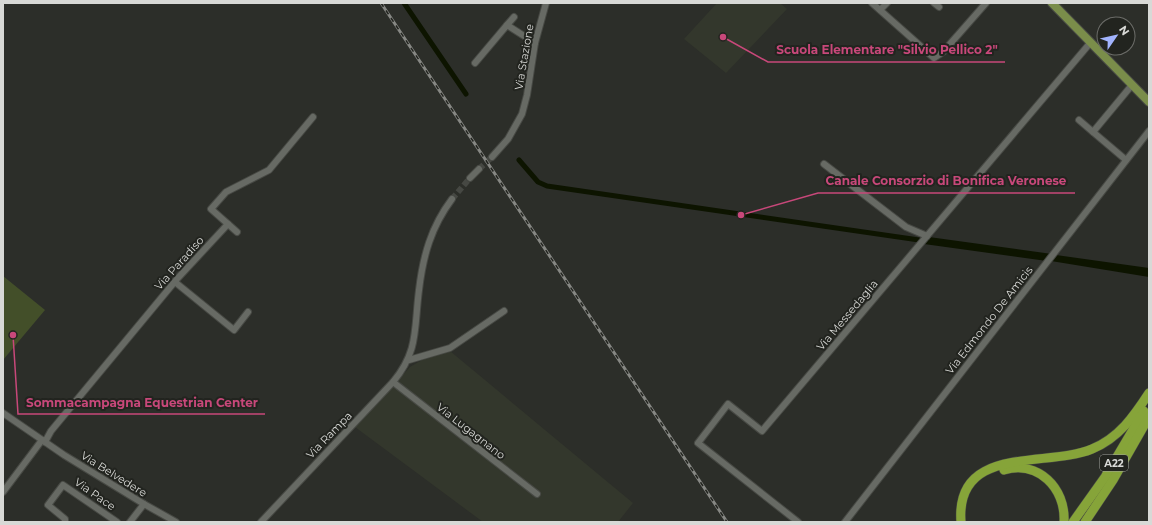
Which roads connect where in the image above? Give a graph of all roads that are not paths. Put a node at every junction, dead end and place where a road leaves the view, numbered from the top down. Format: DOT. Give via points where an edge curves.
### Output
graph roads {
  1 [pos="546,3"];
  2 [pos="872,3"];
  3 [pos="887,3"];
  4 [pos="986,3"];
  5 [pos="1052,3"];
  6 [pos="880,10"];
  7 [pos="514,17"];
  8 [pos="507,25"];
  9 [pos="1091,42"];
  10 [pos="535,43"];
  11 [pos="475,63"];
  12 [pos="1132,85"];
  13 [pos="1149,102"];
  14 [pos="313,117"];
  15 [pos="1079,120"];
  16 [pos="1149,131"];
  17 [pos="1093,132"];
  18 [pos="492,158"];
  19 [pos="1126,160"];
  20 [pos="824,164"];
  21 [pos="479,169"];
  22 [pos="470,178"];
  23 [pos="452,199"];
  24 [pos="228,224"];
  25 [pos="237,232"];
  26 [pos="927,236"];
  27 [pos="175,282"];
  28 [pos="504,311"];
  29 [pos="248,312"];
  30 [pos="409,360"];
  31 [pos="393,382"];
  32 [pos="1149,393"];
  33 [pos="1149,401"];
  34 [pos="3,413"];
  35 [pos="1149,417"];
  36 [pos="44,441"];
  37 [pos="1113,480"];
  38 [pos="3,492"];
  39 [pos="537,494"];
  40 [pos="144,504"];
  41 [pos="65,522"];
  42 [pos="117,522"];
  43 [pos="130,522"];
  44 [pos="176,522"];
  45 [pos="261,522"];
  46 [pos="798,522"];
  47 [pos="845,522"];
  48 [pos="961,522"];
  49 [pos="965,522"];
  50 [pos="1064,522"];
  51 [pos="1074,522"];
  52 [pos="1085,522"];
  53 [pos="1092,522"];
  1 -- 10 [label="street, Via Stazione"];
  2 -- 6 [label="street"];
  3 -- 6 [label="street"];
  4 -- 6 [label="street" via="937,57 931,56"];
  5 -- 9 [label="main road"];
  7 -- 8 [label="street"];
  8 -- 10 [label="street"];
  8 -- 11 [label="street"];
  9 -- 12 [label="main road"];
  9 -- 26 [label="street, Via Messedaglia"];
  10 -- 18 [label="street, Via Stazione" via="522,114 508,139"];
  12 -- 13 [label="main road"];
  12 -- 17 [label="street"];
  14 -- 24 [label="street" via="269,170 226,192 211,209"];
  15 -- 17 [label="street"];
  16 -- 19 [label="street, Via Edmondo De Amicis"];
  17 -- 19 [label="street"];
  19 -- 47 [label="street, Via Edmondo De Amicis"];
  20 -- 26 [label="street" via="906,228"];
  21 -- 22 [label="street"];
  23 -- 30 [label="street, Via Rampa" via="438,219 427,245 419,288 413,348"];
  24 -- 25 [label="street"];
  24 -- 27 [label="street, Via Paradiso"];
  26 -- 46 [label="street, Via Messedaglia" via="762,431 728,404 698,443"];
  27 -- 29 [label="street" via="234,330"];
  27 -- 36 [label="street, Via Paradiso"];
  28 -- 30 [label="street" via="450,348"];
  30 -- 31 [label="street, Via Rampa"];
  31 -- 39 [label="street, Via Lugagnano"];
  31 -- 45 [label="street, Via Rampa"];
  32 -- 48 [label="highway" via="1129,424 1093,449 1077,455 1016,461 987,469 973,481 963,496"];
  33 -- 51 [label="highway, A22" via="1105,477"];
  34 -- 36 [label="street, Via Belvedere"];
  35 -- 37 [label="highway, A22"];
  36 -- 38 [label="street, Via Paradiso"];
  36 -- 40 [label="street, Via Belvedere"];
  37 -- 52 [label="highway, A22"];
  37 -- 53 [label="highway"];
  40 -- 43 [label="street"];
  40 -- 44 [label="street, Via Belvedere"];
  41 -- 42 [label="street, Via Pace" via="65,519 48,505 63,485"];
  49 -- 50 [label="highway" via="965,511 970,496 980,482 991,474 1016,467 1034,470 1051,482 1063,503"];
}
